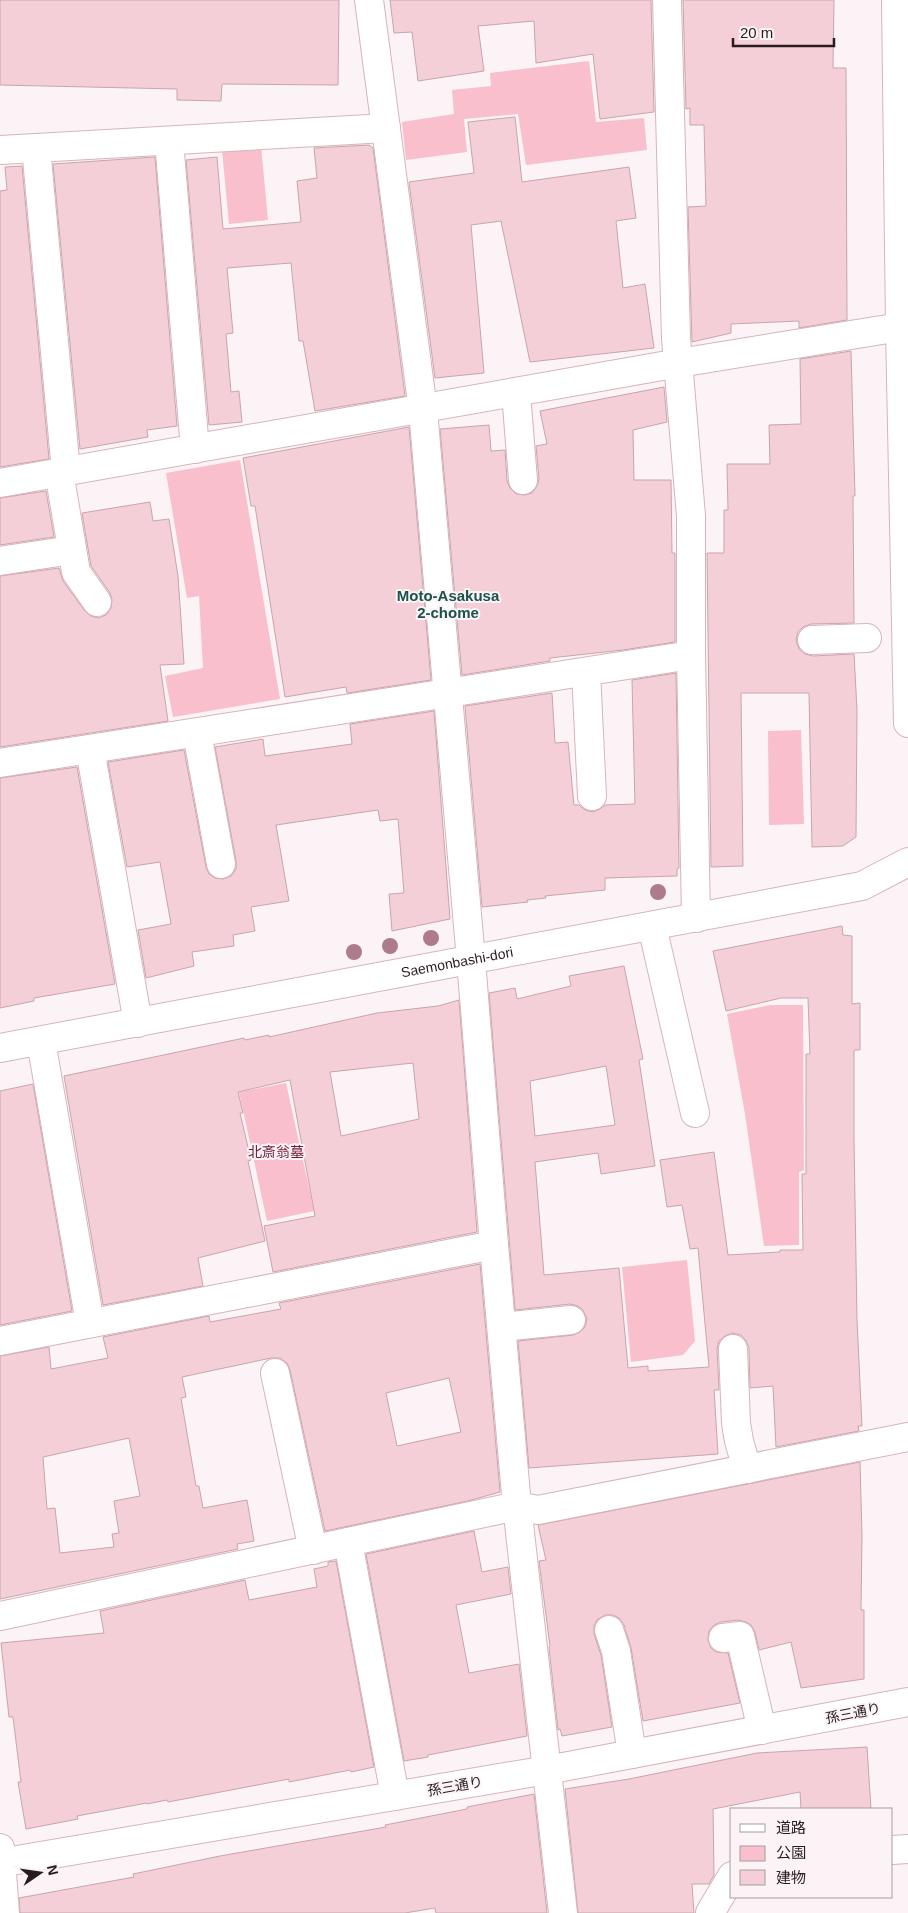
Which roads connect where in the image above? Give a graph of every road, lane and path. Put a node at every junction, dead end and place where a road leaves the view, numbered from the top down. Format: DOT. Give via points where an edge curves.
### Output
graph roads {
  1 [pos="369,0"];
  2 [pos="667,0"];
  3 [pos="896,0"];
  4 [pos="386,128"];
  5 [pos="169,141"];
  6 [pos="36,148"];
  7 [pos="0,150"];
  8 [pos="900,327"];
  9 [pos="679,364"];
  10 [pos="516,393"];
  11 [pos="422,410"];
  12 [pos="195,449"];
  13 [pos="63,472"];
  14 [pos="523,480"];
  15 [pos="0,483"];
  16 [pos="72,550"];
  17 [pos="0,561"];
  18 [pos="97,602"];
  19 [pos="867,638"];
  20 [pos="812,640"];
  21 [pos="691,655"];
  22 [pos="586,672"];
  23 [pos="447,694"];
  24 [pos="908,723"];
  25 [pos="197,733"];
  26 [pos="90,749"];
  27 [pos="0,763"];
  28 [pos="592,796"];
  29 [pos="908,862"];
  30 [pos="221,864"];
  31 [pos="696,918"];
  32 [pos="652,926"];
  33 [pos="471,960"];
  34 [pos="138,1023"];
  35 [pos="41,1041"];
  36 [pos="0,1048"];
  37 [pos="695,1113"];
  38 [pos="494,1245"];
  39 [pos="571,1320"];
  40 [pos="90,1323"];
  41 [pos="502,1327"];
  42 [pos="0,1341"];
  43 [pos="733,1349"];
  44 [pos="275,1373"];
  45 [pos="908,1437"];
  46 [pos="747,1468"];
  47 [pos="517,1506"];
  48 [pos="348,1542"];
  49 [pos="313,1550"];
  50 [pos="0,1616"];
  51 [pos="609,1630"];
  52 [pos="723,1638"];
  53 [pos="908,1702"];
  54 [pos="762,1730"];
  55 [pos="632,1754"];
  56 [pos="547,1770"];
  57 [pos="395,1796"];
  58 [pos="908,1849"];
  59 [pos="893,1850"];
  60 [pos="0,1858"];
  61 [pos="730,1879"];
  62 [pos="5,1913"];
  63 [pos="563,1913"];
  64 [pos="710,1913"];
  1 -- 4 [label="street"];
  2 -- 9 [label="street"];
  3 -- 8 [label="street"];
  4 -- 5 [label="street"];
  4 -- 11 [label="street"];
  5 -- 6 [label="street"];
  5 -- 12 [label="street"];
  6 -- 7 [label="street"];
  6 -- 13 [label="street"];
  8 -- 9 [label="street"];
  8 -- 24 [label="street"];
  9 -- 10 [label="street"];
  9 -- 21 [label="street" via="691,516"];
  10 -- 11 [label="street"];
  10 -- 14 [label="street"];
  11 -- 12 [label="street"];
  11 -- 23 [label="street"];
  12 -- 13 [label="street"];
  13 -- 15 [label="street"];
  13 -- 16 [label="street"];
  16 -- 17 [label="street"];
  16 -- 18 [label="street" via="76,572"];
  19 -- 20 [label="street"];
  21 -- 22 [label="street"];
  21 -- 31 [label="street"];
  22 -- 23 [label="street"];
  22 -- 28 [label="street"];
  23 -- 25 [label="street"];
  23 -- 33 [label="street"];
  25 -- 26 [label="street"];
  25 -- 30 [label="street"];
  26 -- 27 [label="street"];
  26 -- 34 [label="street"];
  29 -- 31 [label="street, Saemonbashi-dori" via="862,886"];
  31 -- 32 [label="street, Saemonbashi-dori"];
  32 -- 33 [label="street, Saemonbashi-dori"];
  32 -- 37 [label="street"];
  33 -- 34 [label="street, Saemonbashi-dori"];
  33 -- 38 [label="street"];
  34 -- 35 [label="street, Saemonbashi-dori"];
  35 -- 36 [label="street, Saemonbashi-dori"];
  35 -- 40 [label="street"];
  38 -- 40 [label="street"];
  38 -- 41 [label="street"];
  39 -- 41 [label="street"];
  40 -- 42 [label="street"];
  41 -- 47 [label="street"];
  43 -- 46 [label="street" via="736,1423"];
  44 -- 49 [label="street"];
  45 -- 46 [label="street"];
  46 -- 47 [label="street" via="538,1510"];
  47 -- 48 [label="street"];
  47 -- 56 [label="street"];
  48 -- 49 [label="street"];
  48 -- 57 [label="street"];
  49 -- 50 [label="street"];
  51 -- 55 [label="street" via="616,1650"];
  52 -- 54 [label="street" via="740,1636"];
  53 -- 54 [label="street, 孫三通り"];
  54 -- 55 [label="street, 孫三通り"];
  55 -- 56 [label="street, 孫三通り"];
  56 -- 57 [label="street, 孫三通り"];
  56 -- 63 [label="street"];
  57 -- 60 [label="street, 孫三通り"];
  58 -- 59 [label="street"];
  60 -- 62 [label="street"];
  61 -- 64 [label="street"];
}
